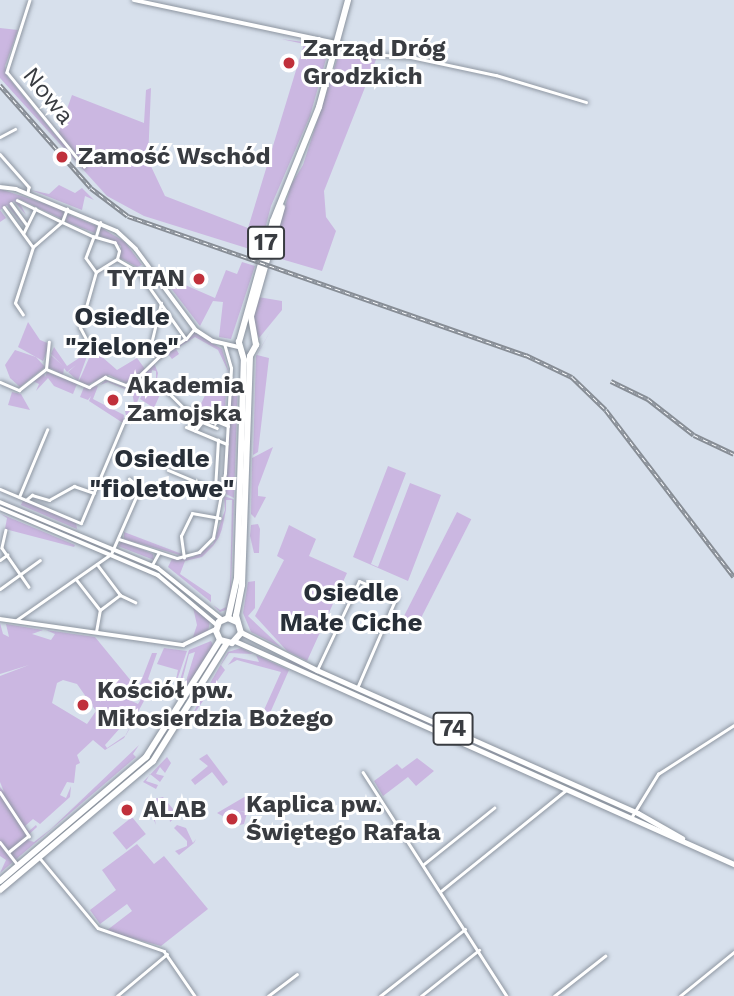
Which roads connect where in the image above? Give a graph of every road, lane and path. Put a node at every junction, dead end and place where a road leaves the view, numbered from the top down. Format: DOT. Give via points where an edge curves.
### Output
graph roads {
  1 [pos="30,0"];
  2 [pos="134,0"];
  3 [pos="348,0"];
  4 [pos="336,43"];
  5 [pos="586,102"];
  6 [pos="15,129"];
  7 [pos="0,137"];
  8 [pos="0,154"];
  9 [pos="84,166"];
  10 [pos="292,175"];
  11 [pos="0,187"];
  12 [pos="28,193"];
  13 [pos="18,200"];
  14 [pos="11,203"];
  15 [pos="4,207"];
  16 [pos="35,209"];
  17 [pos="67,209"];
  18 [pos="62,222"];
  19 [pos="100,223"];
  20 [pos="27,225"];
  21 [pos="23,234"];
  22 [pos="95,237"];
  23 [pos="33,247"];
  24 [pos="117,259"];
  25 [pos="147,263"];
  26 [pos="138,271"];
  27 [pos="96,272"];
  28 [pos="168,293"];
  29 [pos="160,302"];
  30 [pos="23,315"];
  31 [pos="194,329"];
  32 [pos="253,337"];
  33 [pos="186,339"];
  34 [pos="87,341"];
  35 [pos="49,342"];
  36 [pos="224,344"];
  37 [pos="241,344"];
  38 [pos="252,351"];
  39 [pos="159,357"];
  40 [pos="46,369"];
  41 [pos="137,378"];
  42 [pos="0,382"];
  43 [pos="124,421"];
  44 [pos="228,426"];
  45 [pos="186,427"];
  46 [pos="217,428"];
  47 [pos="47,430"];
  48 [pos="195,431"];
  49 [pos="218,440"];
  50 [pos="227,444"];
  51 [pos="167,470"];
  52 [pos="129,480"];
  53 [pos="0,489"];
  54 [pos="215,489"];
  55 [pos="223,493"];
  56 [pos="94,494"];
  57 [pos="19,497"];
  58 [pos="26,500"];
  59 [pos="0,502"];
  60 [pos="0,508"];
  61 [pos="220,517"];
  62 [pos="81,523"];
  63 [pos="6,530"];
  64 [pos="76,533"];
  65 [pos="119,539"];
  66 [pos="115,549"];
  67 [pos="111,554"];
  68 [pos="158,554"];
  69 [pos="7,555"];
  70 [pos="184,558"];
  71 [pos="0,560"];
  72 [pos="40,560"];
  73 [pos="97,564"];
  74 [pos="152,565"];
  75 [pos="20,574"];
  76 [pos="75,578"];
  77 [pos="29,587"];
  78 [pos="0,589"];
  79 [pos="120,595"];
  80 [pos="135,602"];
  81 [pos="100,610"];
  82 [pos="0,619"];
  83 [pos="15,621"];
  84 [pos="237,622"];
  85 [pos="220,628"];
  86 [pos="241,632"];
  87 [pos="96,633"];
  88 [pos="231,642"];
  89 [pos="317,670"];
  90 [pos="358,687"];
  91 [pos="734,725"];
  92 [pos="489,746"];
  93 [pos="486,753"];
  94 [pos="363,772"];
  95 [pos="132,775"];
  96 [pos="566,789"];
  97 [pos="0,792"];
  98 [pos="494,808"];
  99 [pos="636,812"];
  100 [pos="633,819"];
  101 [pos="0,842"];
  102 [pos="697,848"];
  103 [pos="9,852"];
  104 [pos="37,855"];
  105 [pos="424,864"];
  106 [pos="734,864"];
  107 [pos="19,866"];
  108 [pos="0,881"];
  109 [pos="0,890"];
  110 [pos="441,891"];
  111 [pos="465,929"];
  112 [pos="479,950"];
  113 [pos="734,952"];
  114 [pos="167,954"];
  115 [pos="605,956"];
  116 [pos="297,974"];
  117 [pos="117,996"];
  118 [pos="195,996"];
  119 [pos="268,996"];
  120 [pos="380,996"];
  121 [pos="421,996"];
  122 [pos="507,996"];
  123 [pos="554,996"];
  124 [pos="680,996"];
  1 -- 9 [label="street, Nowa" via="7,72"];
  2 -- 4 [label="street"];
  3 -- 4 [label="highway, 17"];
  4 -- 5 [label="street" via="359,53 411,57 496,75"];
  4 -- 10 [label="highway, 17" via="317,113"];
  6 -- 7 [label="street"];
  8 -- 12 [label="street" via="29,187"];
  10 -- 32 [label="highway, 17" via="252,311"];
  10 -- 37 [label="highway, 17" via="250,294"];
  11 -- 12 [label="street"];
  12 -- 17 [label="street"];
  13 -- 16 [label="street"];
  14 -- 20 [label="street"];
  15 -- 21 [label="street"];
  16 -- 18 [label="street"];
  16 -- 20 [label="street"];
  17 -- 18 [label="street"];
  17 -- 19 [label="street"];
  18 -- 22 [label="street"];
  18 -- 23 [label="street"];
  19 -- 22 [label="street"];
  19 -- 25 [label="street" via="123,235"];
  20 -- 21 [label="street"];
  21 -- 23 [label="street"];
  22 -- 24 [label="street" via="116,244"];
  22 -- 27 [label="street" via="86,258"];
  23 -- 30 [label="street" via="15,303"];
  24 -- 26 [label="street"];
  24 -- 27 [label="street"];
  25 -- 26 [label="street"];
  25 -- 28 [label="street"];
  26 -- 29 [label="street"];
  27 -- 34 [label="street" via="80,328"];
  28 -- 29 [label="street"];
  28 -- 31 [label="street"];
  29 -- 33 [label="street"];
  29 -- 39 [label="street" via="150,344"];
  31 -- 33 [label="street"];
  31 -- 36 [label="street"];
  32 -- 37 [label="highway"];
  32 -- 38 [label="highway, 17" via="256,345"];
  33 -- 39 [label="street"];
  35 -- 40 [label="street"];
  36 -- 37 [label="street"];
  36 -- 44 [label="street" via="231,368"];
  37 -- 38 [label="highway"];
  37 -- 85 [label="highway, 17" via="237,582"];
  38 -- 84 [label="highway, 17"];
  39 -- 41 [label="street"];
  40 -- 41 [label="street" via="89,387 104,377 126,385"];
  40 -- 42 [label="street" via="20,389"];
  41 -- 44 [label="street" via="165,390 182,407"];
  43 -- 56 [label="street"];
  44 -- 50 [label="street"];
  45 -- 48 [label="street"];
  46 -- 48 [label="street" via="200,422"];
  47 -- 57 [label="street"];
  48 -- 49 [label="street"];
  49 -- 50 [label="street"];
  49 -- 54 [label="street"];
  50 -- 55 [label="street"];
  51 -- 54 [label="street"];
  52 -- 65 [label="street" via="140,488"];
  53 -- 57 [label="street"];
  54 -- 55 [label="street"];
  55 -- 61 [label="street"];
  56 -- 58 [label="street" via="74,485 49,500 32,495"];
  56 -- 62 [label="street"];
  57 -- 58 [label="street"];
  58 -- 62 [label="street"];
  59 -- 64 [label="street"];
  60 -- 67 [label="street"];
  61 -- 70 [label="street" via="209,544"];
  61 -- 70 [label="street" via="192,513 181,537"];
  62 -- 64 [label="street"];
  63 -- 69 [label="street" via="2,547"];
  64 -- 66 [label="street"];
  65 -- 66 [label="street"];
  65 -- 68 [label="street"];
  66 -- 67 [label="street"];
  66 -- 74 [label="street"];
  67 -- 73 [label="street"];
  67 -- 85 [label="street" via="173,584"];
  68 -- 70 [label="street"];
  68 -- 74 [label="street"];
  69 -- 71 [label="street"];
  69 -- 75 [label="street"];
  72 -- 75 [label="street"];
  73 -- 76 [label="street"];
  73 -- 79 [label="street"];
  74 -- 85 [label="street"];
  75 -- 77 [label="street"];
  75 -- 78 [label="street"];
  76 -- 81 [label="street"];
  76 -- 83 [label="street"];
  79 -- 80 [label="street"];
  79 -- 81 [label="street"];
  81 -- 87 [label="street"];
  82 -- 83 [label="street"];
  83 -- 87 [label="street"];
  84 -- 85 [label="highway"];
  84 -- 86 [label="highway, 17"];
  85 -- 87 [label="street" via="183,645"];
  85 -- 88 [label="highway"];
  85 -- 95 [label="highway, 17" via="159,740"];
  86 -- 88 [label="highway, 17"];
  86 -- 89 [label="main road, 74"];
  88 -- 93 [label="main road, 74"];
  88 -- 95 [label="highway, 17" via="164,748"];
  89 -- 90 [label="main road, 74"];
  89 -- 90 [label="street" via="359,581 397,597"];
  90 -- 92 [label="main road, 74"];
  91 -- 99 [label="street" via="659,774"];
  92 -- 93 [label="main road"];
  92 -- 99 [label="main road, 74"];
  93 -- 96 [label="main road, 74"];
  94 -- 105 [label="street"];
  95 -- 104 [label="highway, 17"];
  96 -- 100 [label="main road, 74"];
  96 -- 110 [label="street"];
  97 -- 103 [label="street" via="29,836"];
  98 -- 105 [label="street"];
  99 -- 100 [label="street"];
  99 -- 102 [label="main road, 74"];
  100 -- 102 [label="main road, 74"];
  101 -- 103 [label="street"];
  102 -- 106 [label="main road, 74"];
  103 -- 107 [label="street"];
  104 -- 107 [label="highway, 17"];
  104 -- 109 [label="highway, 17"];
  104 -- 114 [label="street" via="98,928"];
  105 -- 110 [label="street"];
  107 -- 108 [label="highway, 17"];
  110 -- 111 [label="street"];
  111 -- 112 [label="street"];
  111 -- 120 [label="street"];
  112 -- 121 [label="street"];
  112 -- 122 [label="street"];
  113 -- 124 [label="street"];
  114 -- 117 [label="street"];
  114 -- 118 [label="street"];
  115 -- 123 [label="street"];
  116 -- 119 [label="street"];
}
